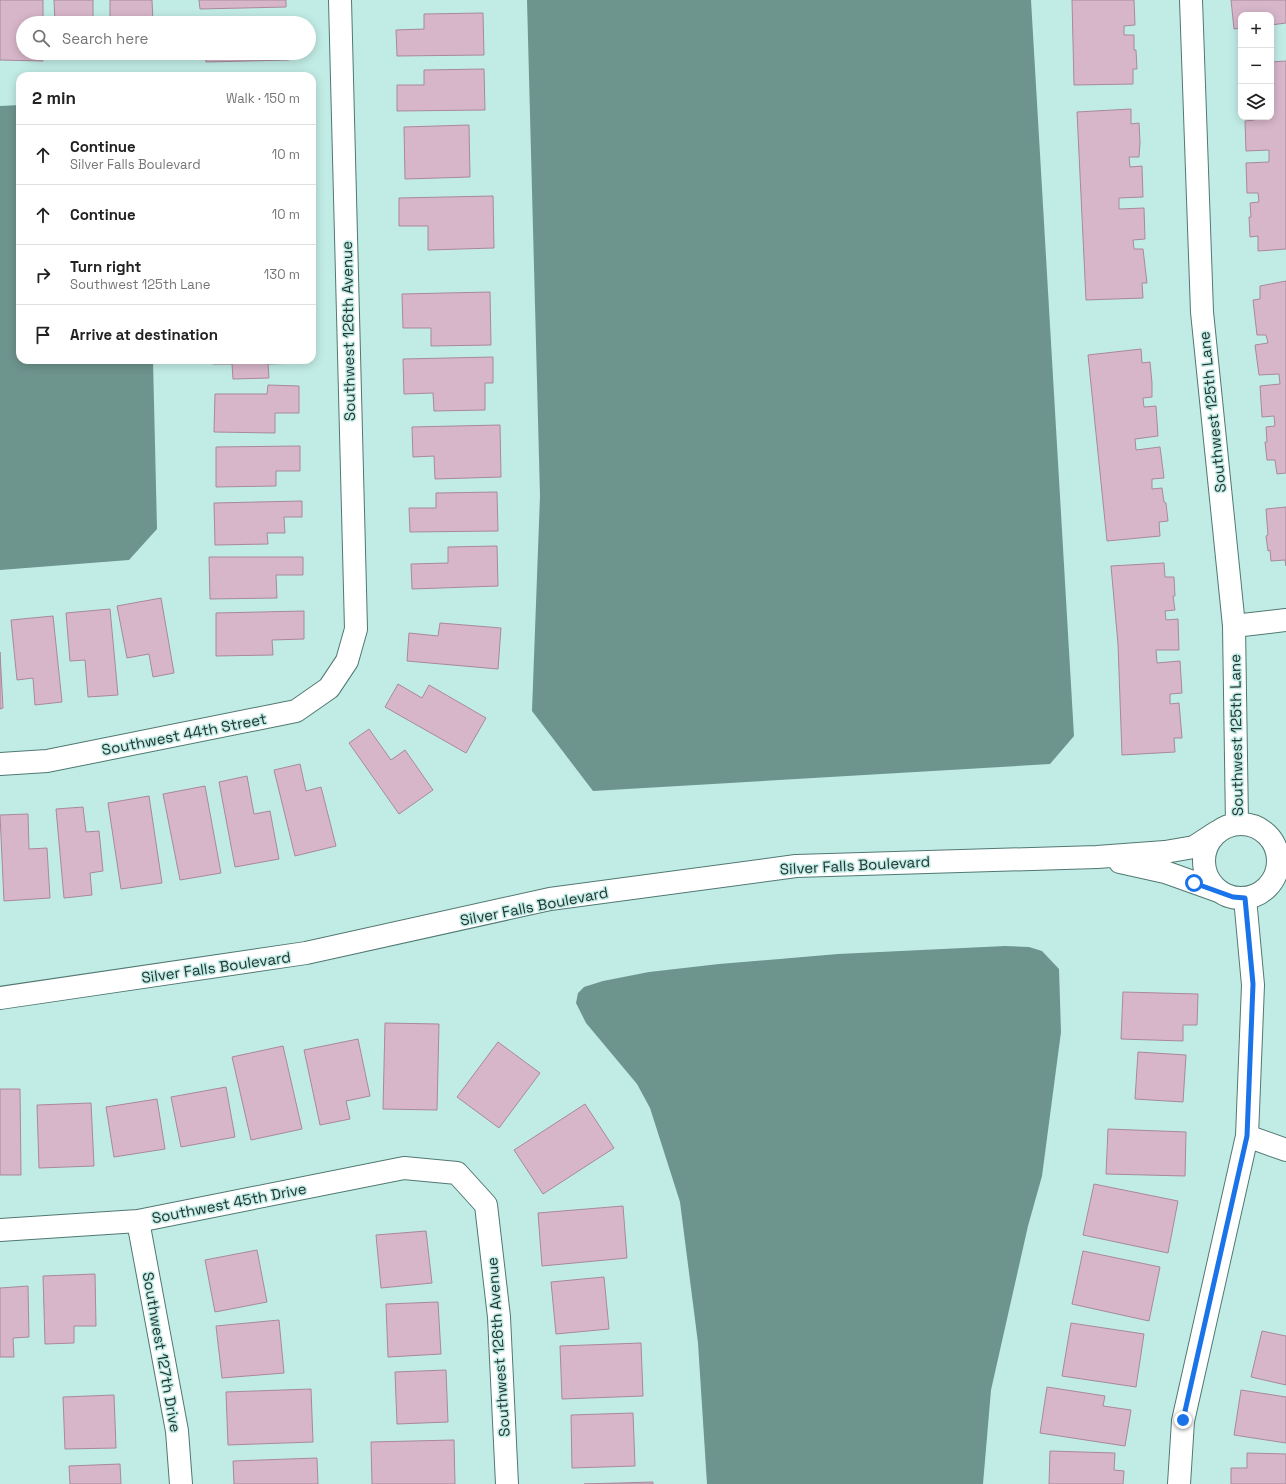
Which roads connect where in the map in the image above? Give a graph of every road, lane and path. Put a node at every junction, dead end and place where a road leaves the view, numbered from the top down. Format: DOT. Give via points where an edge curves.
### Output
graph roads {
  1 [pos="340,0"];
  2 [pos="1191,0"];
  3 [pos="1286,620"];
  4 [pos="1234,626"];
  5 [pos="347,661"];
  6 [pos="0,764"];
  7 [pos="1237,824"];
  8 [pos="1217,832"];
  9 [pos="1279,840"];
  10 [pos="1097,857"];
  11 [pos="1280,881"];
  12 [pos="1221,892"];
  13 [pos="1245,898"];
  14 [pos="0,998"];
  15 [pos="1247,1136"];
  16 [pos="1286,1150"];
  17 [pos="457,1173"];
  18 [pos="138,1221"];
  19 [pos="0,1230"];
  20 [pos="181,1484"];
  21 [pos="506,1484"];
  22 [pos="1179,1484"];
  1 -- 5 [label="street, Southwest 126th Avenue" via="356,629"];
  2 -- 4 [label="street, Southwest 125th Lane" via="1202,312"];
  3 -- 4 [label="street"];
  4 -- 7 [label="street, Southwest 125th Lane"];
  5 -- 6 [label="street, Southwest 44th Street" via="329,688 296,712 47,761"];
  7 -- 8 [label="street"];
  7 -- 9 [label="street" via="1250,825"];
  8 -- 10 [label="street, Silver Falls Boulevard" via="1194,847"];
  8 -- 12 [label="street" via="1210,841 1204,861 1206,874"];
  9 -- 11 [label="street" via="1277,848"];
  10 -- 12 [label="street, Silver Falls Boulevard" via="1165,872"];
  10 -- 14 [label="street, Silver Falls Boulevard" via="796,866 550,899 306,954"];
  11 -- 13 [label="street" via="1256,895"];
  12 -- 13 [label="street"];
  13 -- 15 [label="street" via="1253,984"];
  15 -- 16 [label="street"];
  15 -- 22 [label="street" via="1183,1420"];
  17 -- 18 [label="street, Southwest 45th Drive" via="404,1168"];
  17 -- 21 [label="street, Southwest 126th Avenue" via="486,1205 499,1317"];
  18 -- 19 [label="street, Southwest 45th Drive"];
  18 -- 20 [label="street, Southwest 127th Drive" via="177,1431"];
}
